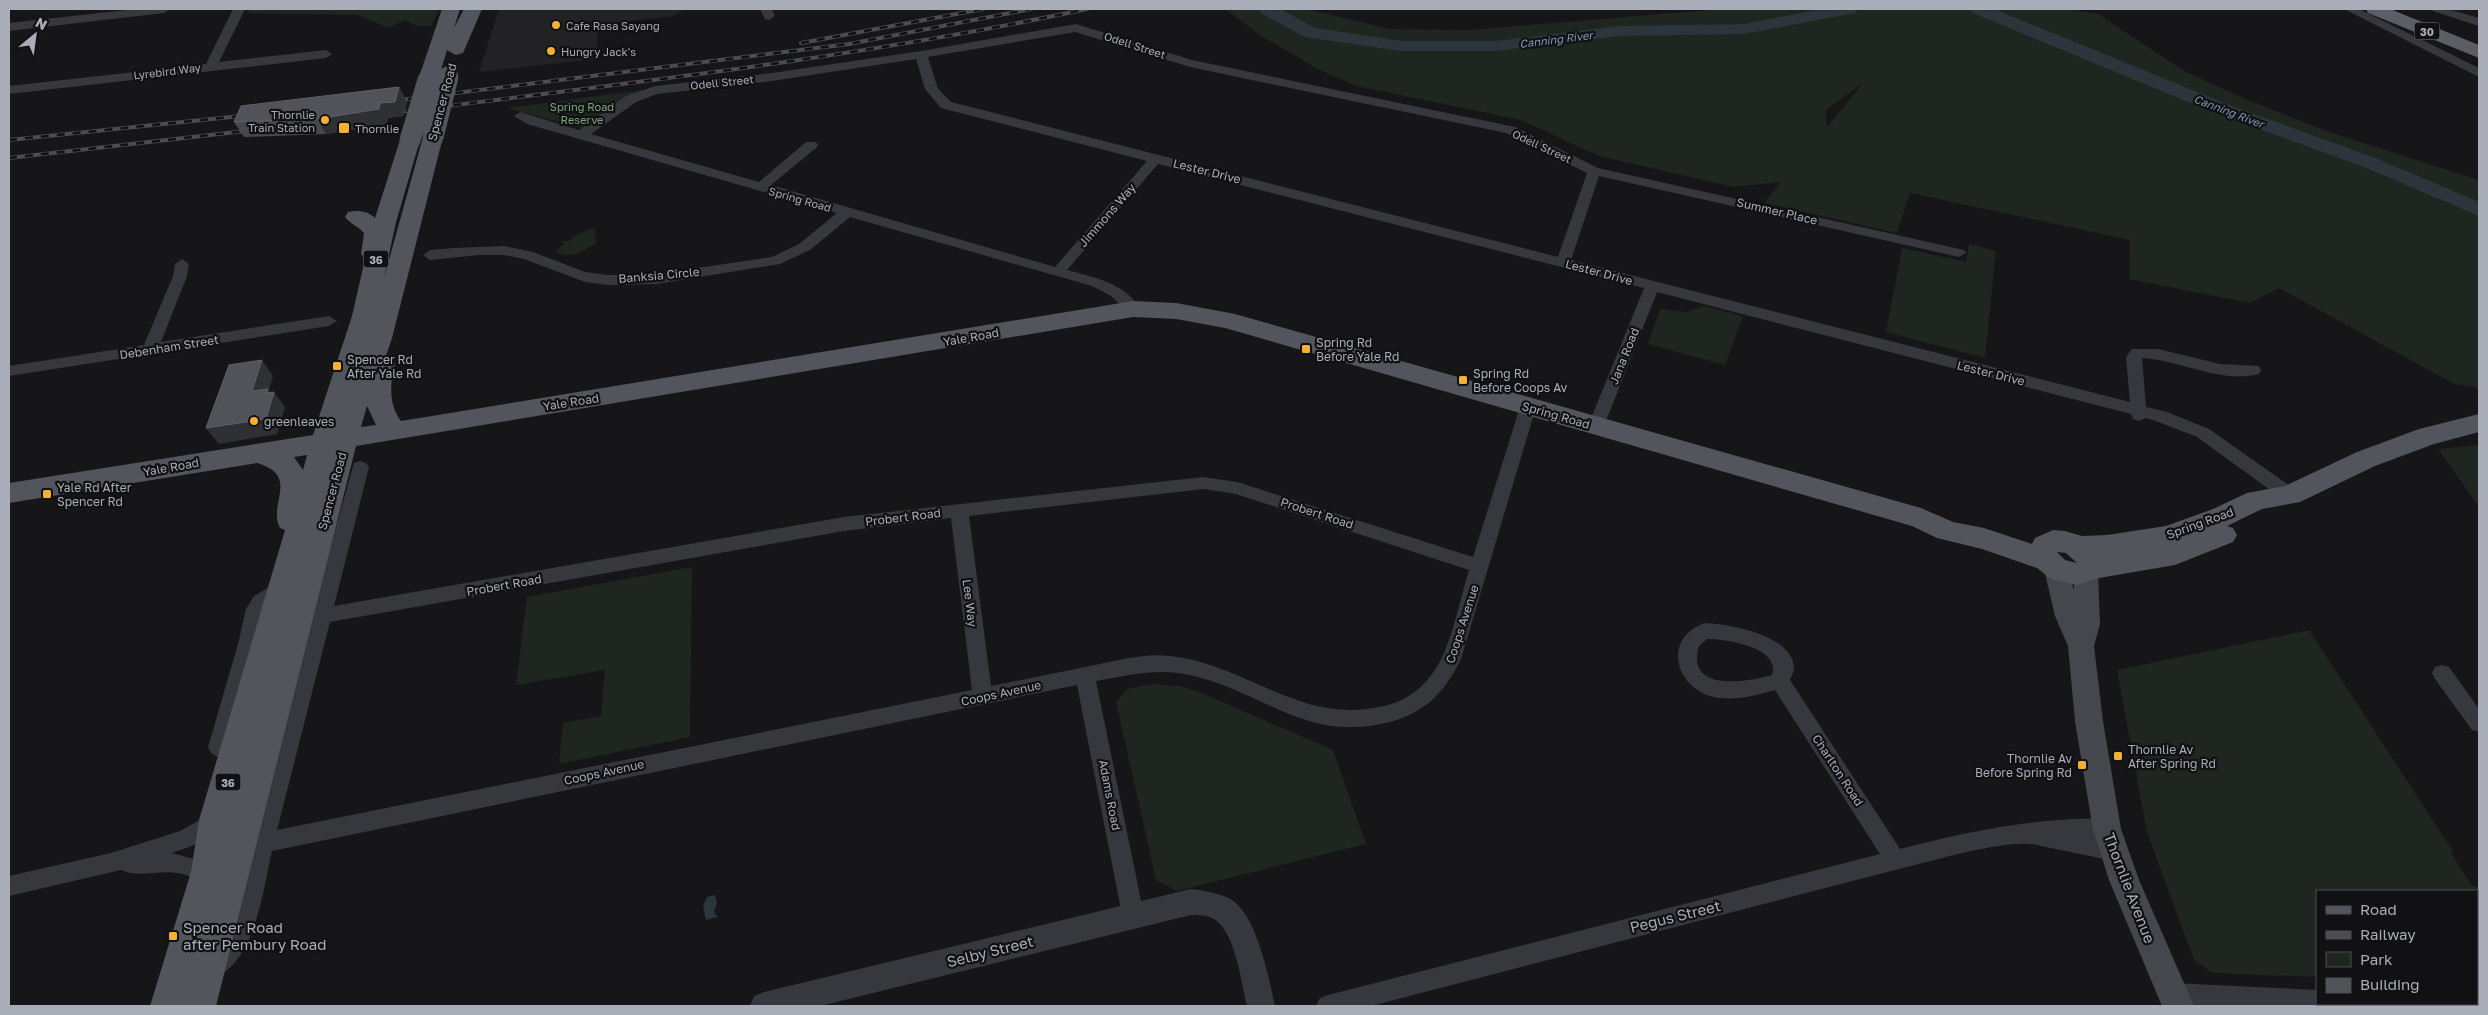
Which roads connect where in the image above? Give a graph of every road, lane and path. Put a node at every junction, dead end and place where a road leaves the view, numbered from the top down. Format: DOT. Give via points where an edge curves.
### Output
graph roads {
  1 [pos="164,9"];
  2 [pos="238,9"];
  3 [pos="452,9"];
  4 [pos="460,9"];
  5 [pos="473,9"];
  6 [pos="2350,9"];
  7 [pos="2375,9"];
  8 [pos="2402,9"];
  9 [pos="2437,9"];
  10 [pos="2479,22"];
  11 [pos="9,26"];
  12 [pos="439,41"];
  13 [pos="2479,41"];
  14 [pos="2479,53"];
  15 [pos="326,54"];
  16 [pos="921,55"];
  17 [pos="2460,65"];
  18 [pos="211,66"];
  19 [pos="2477,71"];
  20 [pos="9,90"];
  21 [pos="520,116"];
  22 [pos="581,135"];
  23 [pos="811,145"];
  24 [pos="1156,158"];
  25 [pos="1594,171"];
  26 [pos="761,187"];
  27 [pos="847,212"];
  28 [pos="356,217"];
  29 [pos="1959,253"];
  30 [pos="430,255"];
  31 [pos="1563,262"];
  32 [pos="182,264"];
  33 [pos="1058,272"];
  34 [pos="1652,286"];
  35 [pos="367,296"];
  36 [pos="1123,310"];
  37 [pos="329,322"];
  38 [pos="380,338"];
  39 [pos="150,350"];
  40 [pos="2253,370"];
  41 [pos="9,371"];
  42 [pos="1528,407"];
  43 [pos="2138,413"];
  44 [pos="2479,423"];
  45 [pos="1596,426"];
  46 [pos="394,431"];
  47 [pos="335,441"];
  48 [pos="257,454"];
  49 [pos="360,467"];
  50 [pos="9,494"];
  51 [pos="2290,494"];
  52 [pos="959,510"];
  53 [pos="2068,560"];
  54 [pos="1480,566"];
  55 [pos="286,572"];
  56 [pos="320,616"];
  57 [pos="288,662"];
  58 [pos="2442,673"];
  59 [pos="1085,675"];
  60 [pos="1780,681"];
  61 [pos="982,696"];
  62 [pos="2479,724"];
  63 [pos="230,772"];
  64 [pos="216,820"];
  65 [pos="2110,840"];
  66 [pos="263,844"];
  67 [pos="1895,859"];
  68 [pos="110,863"];
  69 [pos="208,872"];
  70 [pos="9,886"];
  71 [pos="1132,915"];
  72 [pos="201,992"];
  73 [pos="2176,1000"];
  74 [pos="2316,1001"];
  75 [pos="2402,1005"];
  76 [pos="168,1006"];
  77 [pos="764,1006"];
  78 [pos="1261,1006"];
  79 [pos="1328,1006"];
  80 [pos="2428,1006"];
  1 -- 11 [label="street"];
  2 -- 18 [label="street"];
  3 -- 12 [label="main road, Spencer Road / 36"];
  4 -- 12 [label="main road" via="450,30"];
  5 -- 38 [label="main road, Spencer Road / 36, bridge" via="461,33 448,77"];
  6 -- 17 [label="street"];
  7 -- 14 [label="highway, 30"];
  8 -- 13 [label="highway, 30"];
  9 -- 10 [label="street"];
  12 -- 35 [label="main road, Spencer Road / 36, bridge" via="385,222"];
  14 -- 17 [label="street"];
  15 -- 18 [label="street, Lyrebird Way"];
  16 -- 22 [label="street, Odell Street" via="655,90 630,99"];
  16 -- 24 [label="street, Lester Drive" via="932,92 946,105"];
  16 -- 25 [label="street, Odell Street" via="1076,28 1190,63 1510,130"];
  17 -- 19 [label="street"];
  18 -- 20 [label="street, Lyrebird Way"];
  21 -- 22 [label="street, Spring Road"];
  22 -- 26 [label="street, Spring Road"];
  23 -- 26 [label="street"];
  24 -- 31 [label="street, Lester Drive"];
  24 -- 33 [label="street, Jimmons Way"];
  25 -- 29 [label="street, Summer Place"];
  25 -- 31 [label="street"];
  26 -- 27 [label="street, Spring Road"];
  27 -- 30 [label="street, Banksia Circle" via="807,247 791,256 658,278 618,280 584,277 528,255 502,250"];
  27 -- 33 [label="street, Spring Road"];
  28 -- 35 [label="main road" via="365,220 375,233 364,285"];
  31 -- 34 [label="street, Lester Drive"];
  32 -- 39 [label="street"];
  33 -- 36 [label="street, Spring Road" via="1098,288"];
  34 -- 43 [label="street, Lester Drive"];
  34 -- 45 [label="street, Jana Road"];
  35 -- 47 [label="main road, Spencer Road / 36"];
  36 -- 42 [label="main road, Spring Road" via="1176,311 1226,320"];
  36 -- 46 [label="main road, Yale Road"];
  37 -- 39 [label="street, Debenham Street"];
  38 -- 46 [label="main road" via="385,359 377,398 381,412"];
  38 -- 47 [label="main road, Spencer Road / 36" via="352,413"];
  39 -- 41 [label="street, Debenham Street"];
  40 -- 43 [label="street" via="2220,369 2158,354 2138,353 2134,357"];
  42 -- 45 [label="main road, Spring Road"];
  42 -- 54 [label="street, Coops Avenue"];
  43 -- 51 [label="street, Lester Drive" via="2161,416 2204,433"];
  44 -- 51 [label="main road, Spring Road" via="2428,436 2366,458"];
  45 -- 53 [label="main road, Spring Road" via="1921,518 1947,531"];
  46 -- 47 [label="main road, Yale Road"];
  47 -- 48 [label="main road, Yale Road"];
  47 -- 55 [label="main road, Spencer Road / 36"];
  47 -- 57 [label="main road, Spencer Road / 36"];
  48 -- 50 [label="main road, Yale Road"];
  48 -- 55 [label="main road" via="282,460 290,469 294,503 288,530"];
  49 -- 56 [label="street, Spencer Road"];
  51 -- 53 [label="main road, Spring Road" via="2272,512 2175,554"];
  52 -- 54 [label="street, Probert Road" via="1184,484 1216,484"];
  52 -- 56 [label="street, Probert Road" via="844,524"];
  52 -- 61 [label="street, Lee Way"];
  53 -- 65 [label="main road, Thornlie Avenue" via="2088,624 2081,646 2089,721"];
  54 -- 59 [label="street, Coops Avenue" via="1452,659 1440,681 1414,704 1385,714 1341,720 1319,716 1209,671 1178,663 1142,664"];
  55 -- 63 [label="main road, Spencer Road / 36"];
  56 -- 66 [label="street, Spencer Road"];
  57 -- 63 [label="main road" via="282,657 273,662 244,768"];
  57 -- 72 [label="main road, Spencer Road / 36"];
  58 -- 62 [label="street"];
  59 -- 61 [label="street, Coops Avenue"];
  59 -- 71 [label="street, Adams Road"];
  60 -- 60 [label="street" via="1729,690 1706,686 1694,677 1689,666 1687,657 1691,640 1699,632 1721,630 1764,644 1783,660 1784,673"];
  60 -- 67 [label="street, Charlton Road"];
  61 -- 66 [label="street, Coops Avenue"];
  63 -- 64 [label="main road, Spencer Road / 36"];
  64 -- 68 [label="street" via="186,839"];
  64 -- 69 [label="main road, Spencer Road / 36"];
  65 -- 67 [label="street, Pegus Street" via="2024,833"];
  65 -- 73 [label="main road, Thornlie Avenue"];
  66 -- 72 [label="street, Spencer Road" via="239,939"];
  67 -- 79 [label="street, Pegus Street"];
  68 -- 69 [label="street" via="177,863"];
  68 -- 70 [label="street"];
  69 -- 76 [label="main road, Spencer Road / 36"];
  71 -- 77 [label="street, Selby Street"];
  71 -- 78 [label="street, Selby Street" via="1191,902 1216,906 1227,913 1241,935"];
  73 -- 74 [label="street"];
  75 -- 80 [label="street"];
}
